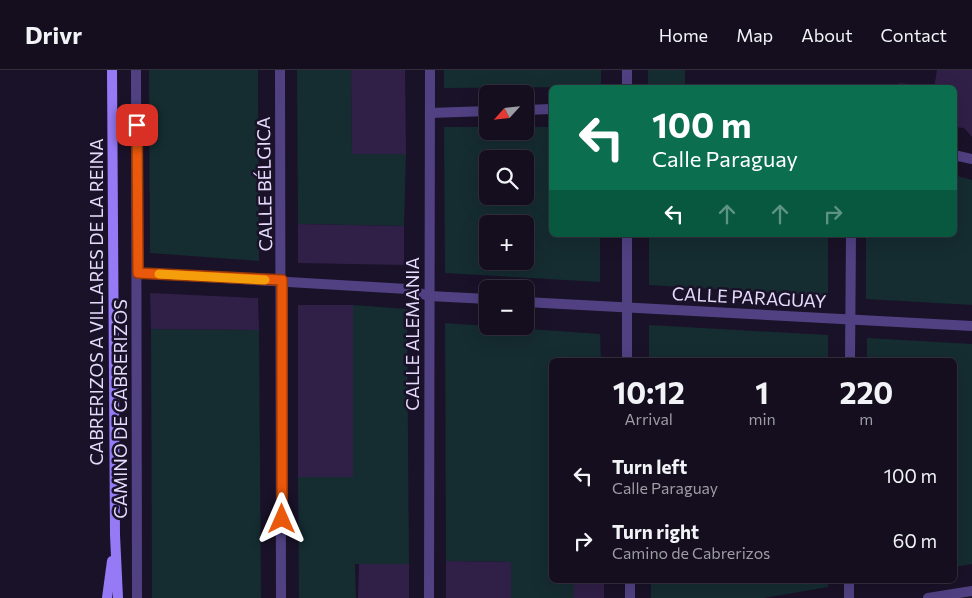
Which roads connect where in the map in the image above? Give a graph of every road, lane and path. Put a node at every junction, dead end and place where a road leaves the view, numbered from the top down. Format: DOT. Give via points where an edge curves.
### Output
graph roads {
  1 [pos="112,70"];
  2 [pos="136,70"];
  3 [pos="280,70"];
  4 [pos="430,70"];
  5 [pos="627,70"];
  6 [pos="627,85"];
  7 [pos="549,109"];
  8 [pos="534,110"];
  9 [pos="479,111"];
  10 [pos="430,113"];
  11 [pos="957,156"];
  12 [pos="972,159"];
  13 [pos="627,237"];
  14 [pos="851,237"];
  15 [pos="138,273"];
  16 [pos="282,280"];
  17 [pos="429,296"];
  18 [pos="479,299"];
  19 [pos="534,303"];
  20 [pos="627,308"];
  21 [pos="850,320"];
  22 [pos="972,326"];
  23 [pos="628,358"];
  24 [pos="850,358"];
  25 [pos="115,535"];
  26 [pos="630,583"];
  27 [pos="849,583"];
  28 [pos="972,592"];
  29 [pos="107,598"];
  30 [pos="118,598"];
  31 [pos="137,598"];
  32 [pos="281,598"];
  33 [pos="429,598"];
  34 [pos="630,598"];
  35 [pos="849,598"];
  36 [pos="928,598"];
  1 -- 25 [label="street, CABRERIZOS A VILLARES DE LA REINA"];
  2 -- 15 [label="street, CAMINO DE CABRERIZOS"];
  3 -- 16 [label="street, CALLE BÉLGICA"];
  4 -- 10 [label="street, CALLE ALEMANIA"];
  5 -- 6 [label="street"];
  7 -- 8 [label="street"];
  9 -- 10 [label="street"];
  10 -- 17 [label="street, CALLE ALEMANIA"];
  11 -- 12 [label="street"];
  13 -- 20 [label="street"];
  14 -- 21 [label="street"];
  15 -- 16 [label="street"];
  15 -- 31 [label="street, CAMINO DE CABRERIZOS"];
  16 -- 17 [label="street" via="407,289"];
  16 -- 32 [label="street, CALLE BÉLGICA"];
  17 -- 18 [label="street"];
  17 -- 33 [label="street, CALLE ALEMANIA"];
  19 -- 20 [label="street, CALLE PARAGUAY"];
  20 -- 21 [label="street, CALLE PARAGUAY"];
  20 -- 23 [label="street"];
  21 -- 22 [label="street, CALLE PARAGUAY"];
  21 -- 24 [label="street"];
  25 -- 29 [label="street, CABRERIZOS A VILLARES DE LA REINA"];
  25 -- 30 [label="street, CABRERIZOS A VILLARES DE LA REINA"];
  26 -- 34 [label="street"];
  27 -- 35 [label="street"];
  28 -- 36 [label="street"];
}
